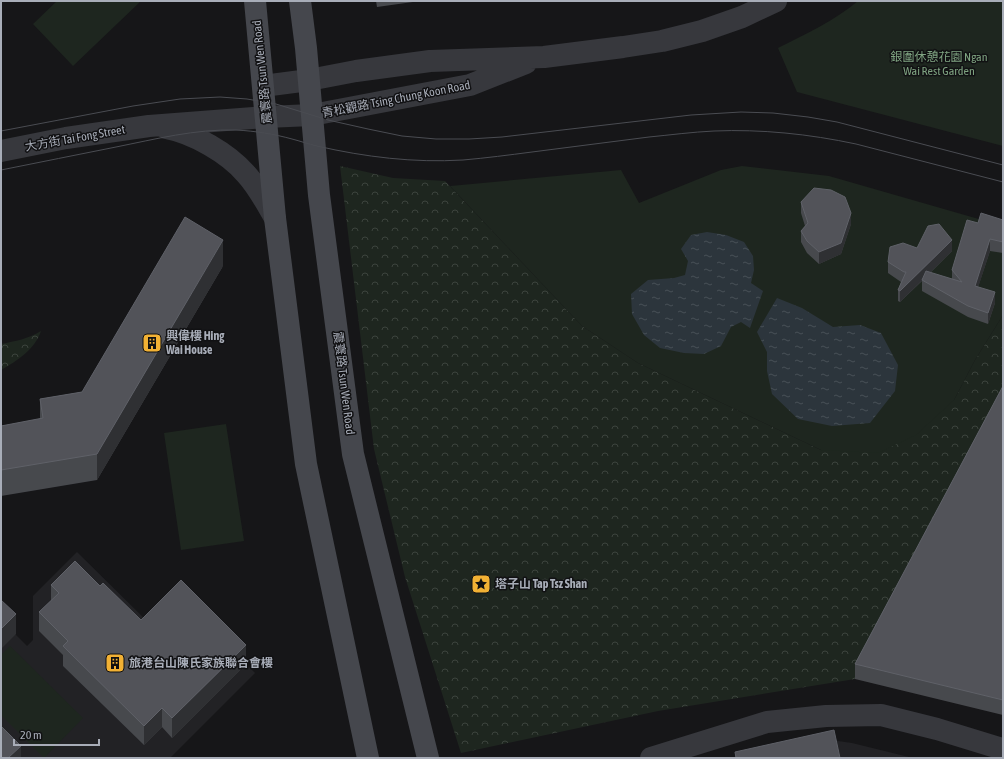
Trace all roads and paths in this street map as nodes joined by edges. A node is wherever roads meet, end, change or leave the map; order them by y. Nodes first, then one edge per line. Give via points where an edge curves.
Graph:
1 (255, 1) edge
2 (300, 1) edge
3 (776, 1) edge
4 (544, 57) junction
5 (309, 80) junction
6 (263, 86) junction
7 (312, 115) junction
8 (266, 117) junction
9 (149, 126) junction
10 (1, 150) edge
11 (275, 218) junction
12 (1003, 750) edge
13 (368, 758) edge
14 (428, 758) edge
15 (651, 758) edge

1 - 6 main road, 震寰路 Tsun Wen Road
2 - 5 main road, 震寰路 Tsun Wen Road
3 - 4 street, 青松觀路 Tsing Chung Koon Road via 742,17 702,31 623,47
4 - 5 street, 青松觀路 Tsing Chung Koon Road via 430,61
4 - 7 street, 青松觀路 Tsing Chung Koon Road via 470,85
5 - 6 street, 青松觀路 Tsing Chung Koon Road
5 - 7 main road, 震寰路 Tsun Wen Road
6 - 8 main road, 震寰路 Tsun Wen Road
7 - 8 street, 青松觀路 Tsing Chung Koon Road
7 - 14 main road, 震寰路 Tsun Wen Road via 319,195 353,454
8 - 9 street, 大方街 Tai Fong Street
8 - 11 main road, 震寰路 Tsun Wen Road
9 - 10 street, 大方街 Tai Fong Street
9 - 11 street, 大方街 Tai Fong Street via 184,133 232,161 257,187
11 - 13 main road, 震寰路 Tsun Wen Road via 306,464
12 - 15 street via 937,729 881,716 826,716 767,722

